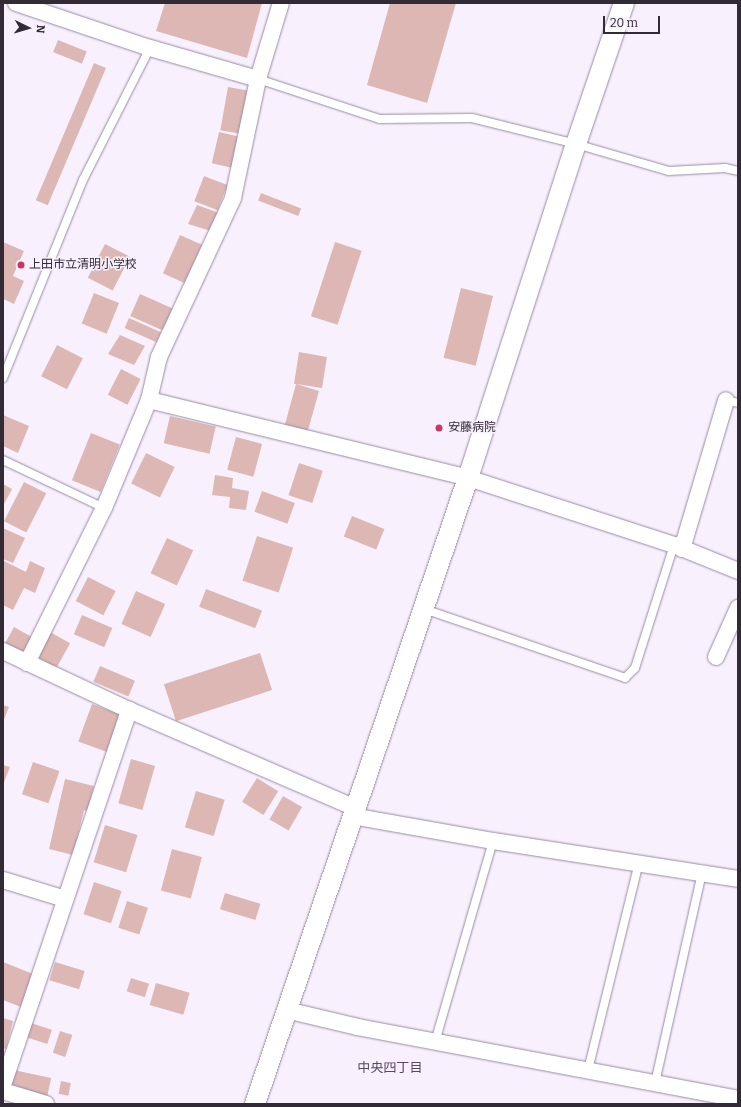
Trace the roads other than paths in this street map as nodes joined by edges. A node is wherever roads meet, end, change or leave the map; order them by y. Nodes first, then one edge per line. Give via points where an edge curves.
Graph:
1 (16, 3) edge
2 (282, 3) edge
3 (624, 3) edge
4 (150, 48) junction
5 (258, 79) junction
6 (576, 144) junction
7 (738, 171) edge
8 (3, 378) edge
9 (149, 400) junction
10 (732, 401) edge
11 (3, 460) edge
12 (468, 478) junction
13 (104, 508) junction
14 (678, 547) junction
15 (738, 571) edge
16 (423, 608) junction
17 (738, 608) edge
18 (3, 651) edge
19 (716, 657) dead end
20 (27, 663) junction
21 (129, 710) junction
22 (354, 812) junction
23 (493, 841) junction
24 (639, 864) junction
25 (702, 873) junction
26 (738, 878) edge
27 (3, 880) edge
28 (65, 899) junction
29 (286, 1010) junction
30 (435, 1042) junction
31 (588, 1070) junction
32 (655, 1083) junction
33 (3, 1085) edge
34 (3, 1091) edge
35 (738, 1099) edge
36 (46, 1104) edge
37 (255, 1104) edge

1 - 4 street
2 - 5 street
3 - 6 street
4 - 5 street
4 - 8 lane via 83,180
5 - 6 lane via 380,118 472,118
5 - 9 street via 233,198 159,357
6 - 7 lane via 669,171 725,168
6 - 12 street
9 - 12 street
9 - 13 street
10 - 14 street
11 - 13 lane
12 - 14 street
12 - 16 street
13 - 20 street
14 - 15 street
14 - 16 lane via 635,668 625,678
16 - 22 street
17 - 19 street
18 - 20 street
20 - 21 street
21 - 22 street
21 - 28 street
22 - 23 street
22 - 29 street
23 - 24 street
23 - 30 lane
24 - 25 street
24 - 31 lane
25 - 26 street
25 - 32 lane
27 - 28 street
28 - 33 street
29 - 30 street
29 - 37 street
30 - 31 street
31 - 32 street
32 - 35 street
34 - 36 street

